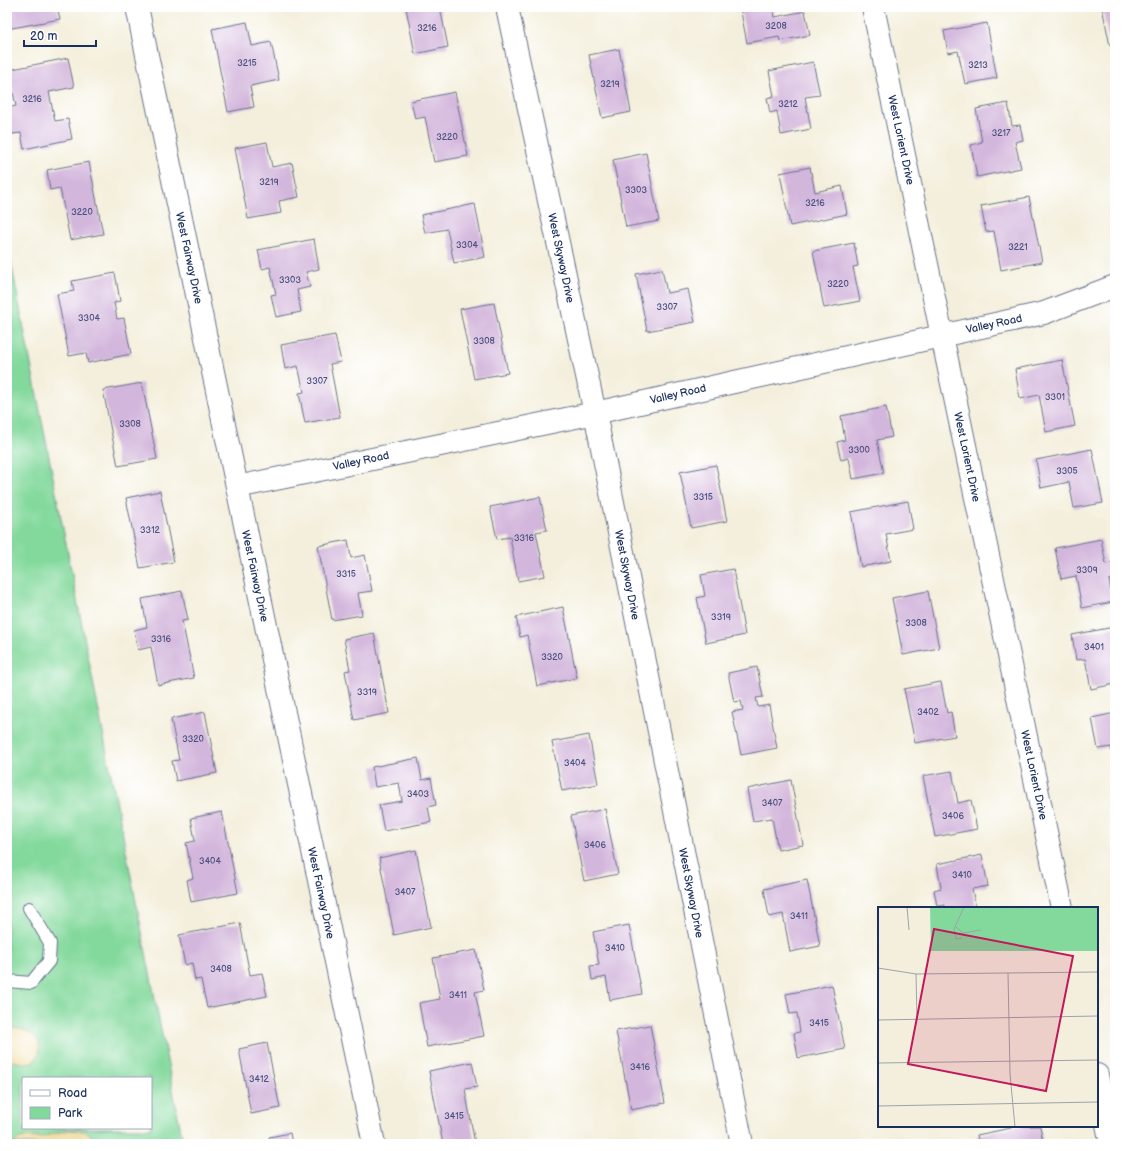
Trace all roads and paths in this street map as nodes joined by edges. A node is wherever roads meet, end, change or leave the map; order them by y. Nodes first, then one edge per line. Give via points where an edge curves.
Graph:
1 (137, 7) edge
2 (508, 7) edge
3 (872, 7) edge
4 (1115, 286) edge
5 (942, 336) junction
6 (595, 413) junction
7 (237, 487) junction
8 (1062, 907) edge
9 (30, 908) dead end
10 (7, 981) edge
11 (1098, 1080) edge
12 (374, 1144) edge
13 (742, 1144) edge
14 (1111, 1144) edge

1 - 7 street, West Fairway Drive
2 - 6 street, West Skyway Drive
3 - 5 street, West Lorient Drive
4 - 5 street, Valley Road via 1044,313
5 - 6 street, Valley Road
5 - 8 street, West Lorient Drive
6 - 7 street, Valley Road
6 - 13 street, West Skyway Drive
7 - 12 street, West Fairway Drive
9 - 10 lane via 50,943 49,961 30,983
11 - 14 street

